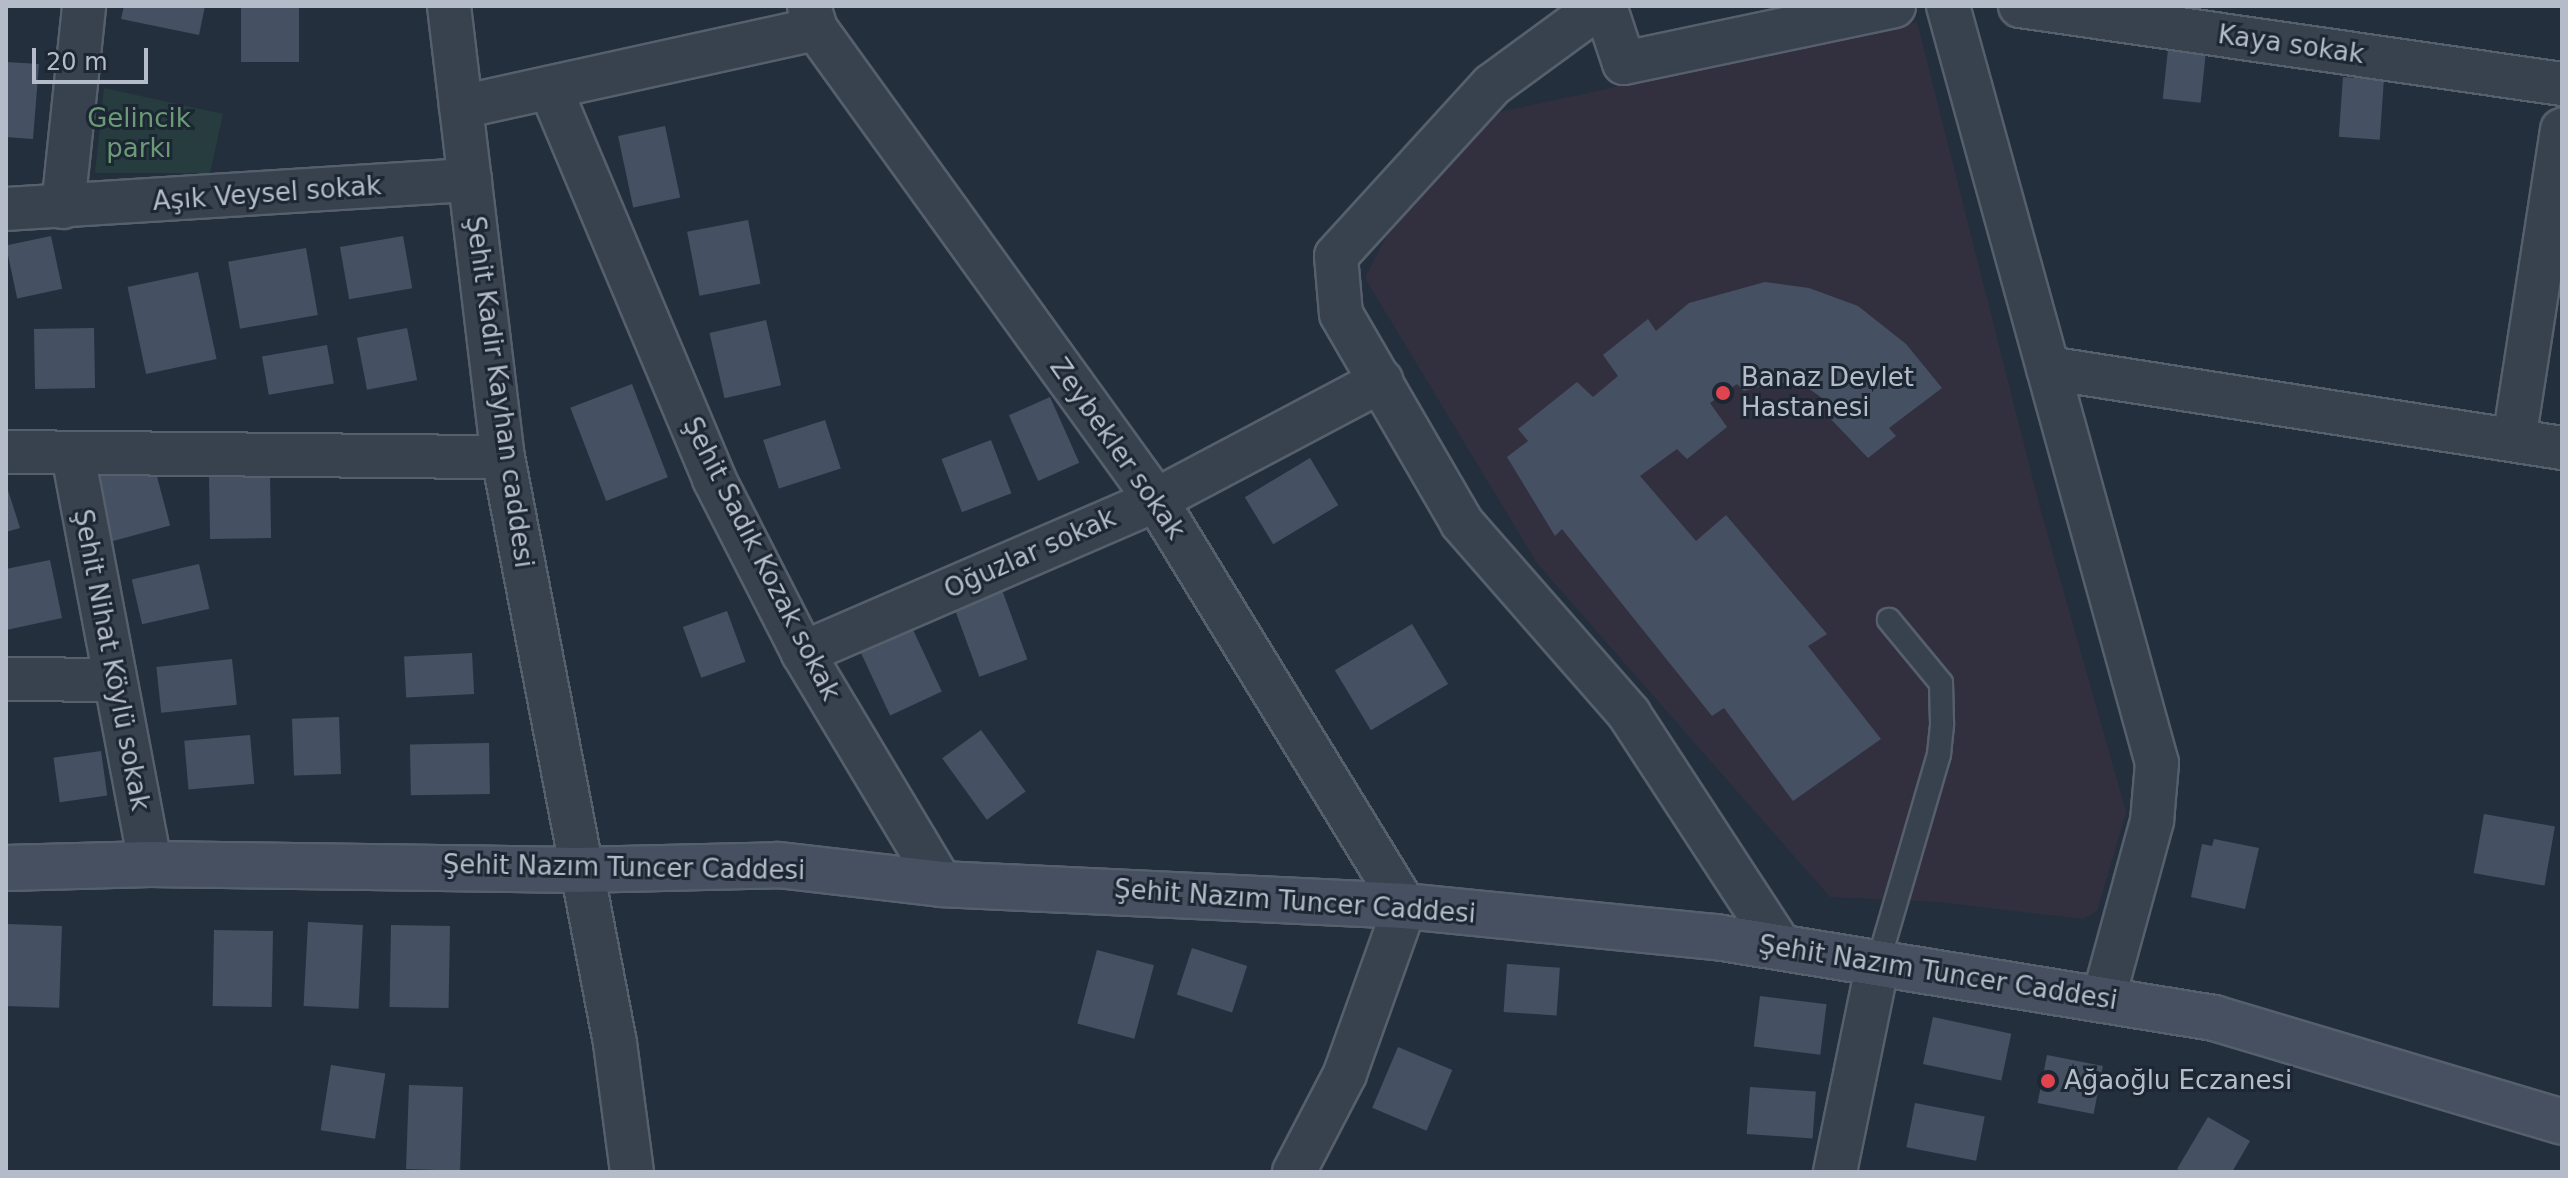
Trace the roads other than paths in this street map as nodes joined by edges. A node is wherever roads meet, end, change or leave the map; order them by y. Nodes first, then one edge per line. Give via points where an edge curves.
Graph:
1 (84, 6) edge
2 (449, 6) edge
3 (1602, 6) edge
4 (1894, 6) edge
5 (1948, 6) edge
6 (2020, 6) edge
7 (812, 18) edge
8 (2562, 84) edge
9 (550, 88) junction
10 (461, 107) junction
11 (2562, 130) edge
12 (470, 180) junction
13 (63, 207) junction
14 (6, 209) edge
15 (2048, 368) junction
16 (1381, 381) junction
17 (2514, 440) junction
18 (2562, 448) edge
19 (6, 452) edge
20 (73, 455) junction
21 (503, 457) junction
22 (1156, 500) junction
23 (1889, 620) dead end
24 (803, 653) junction
25 (6, 679) edge
26 (113, 680) junction
27 (150, 864) junction
28 (6, 868) edge
29 (579, 870) junction
30 (941, 884) junction
31 (1405, 906) junction
32 (1781, 947) junction
33 (1878, 963) junction
34 (2103, 1000) junction
35 (2562, 1122) edge
36 (632, 1172) edge
37 (1294, 1172) edge
38 (1835, 1172) edge

1 - 13 street
2 - 10 street, Şehit Kadir Kayhan caddesi
3 - 4 street via 1624,63
3 - 16 street via 1492,85 1336,256 1341,314
5 - 15 street
6 - 8 street, Kaya sokak
7 - 9 street
7 - 22 street, Zeybekler sokak
9 - 10 street
9 - 24 street, Şehit Sadık Kozak sokak via 714,479
10 - 12 street, Şehit Kadir Kayhan caddesi
11 - 17 street
12 - 13 street, Aşık Veysel sokak
12 - 21 street, Şehit Kadir Kayhan caddesi
13 - 14 street
15 - 17 street
15 - 34 street via 2157,763 2152,821
16 - 22 street, Oğuzlar sokak
16 - 32 street via 1462,523 1629,714
17 - 18 street
19 - 20 street
20 - 21 street
20 - 26 street, Şehit Nihat Köylü sokak
21 - 29 street, Şehit Kadir Kayhan caddesi
22 - 24 street, Oğuzlar sokak
22 - 31 street, Zeybekler sokak
23 - 33 lane via 1941,683 1942,723 1939,754
24 - 30 street, Şehit Sadık Kozak sokak
25 - 26 street
26 - 27 street, Şehit Nihat Köylü sokak
27 - 28 street, Şehit Nazım Tuncer Caddesi
27 - 29 street, Şehit Nazım Tuncer Caddesi
29 - 30 street, Şehit Nazım Tuncer Caddesi via 778,865
29 - 36 street, Şehit Kadir Kayhan caddesi via 615,1043
30 - 31 street, Şehit Nazım Tuncer Caddesi
31 - 32 street, Şehit Nazım Tuncer Caddesi
31 - 37 street via 1345,1074
32 - 33 street, Şehit Nazım Tuncer Caddesi
33 - 34 street, Şehit Nazım Tuncer Caddesi
33 - 38 street
34 - 35 street, Şehit Nazım Tuncer Caddesi via 2214,1018

